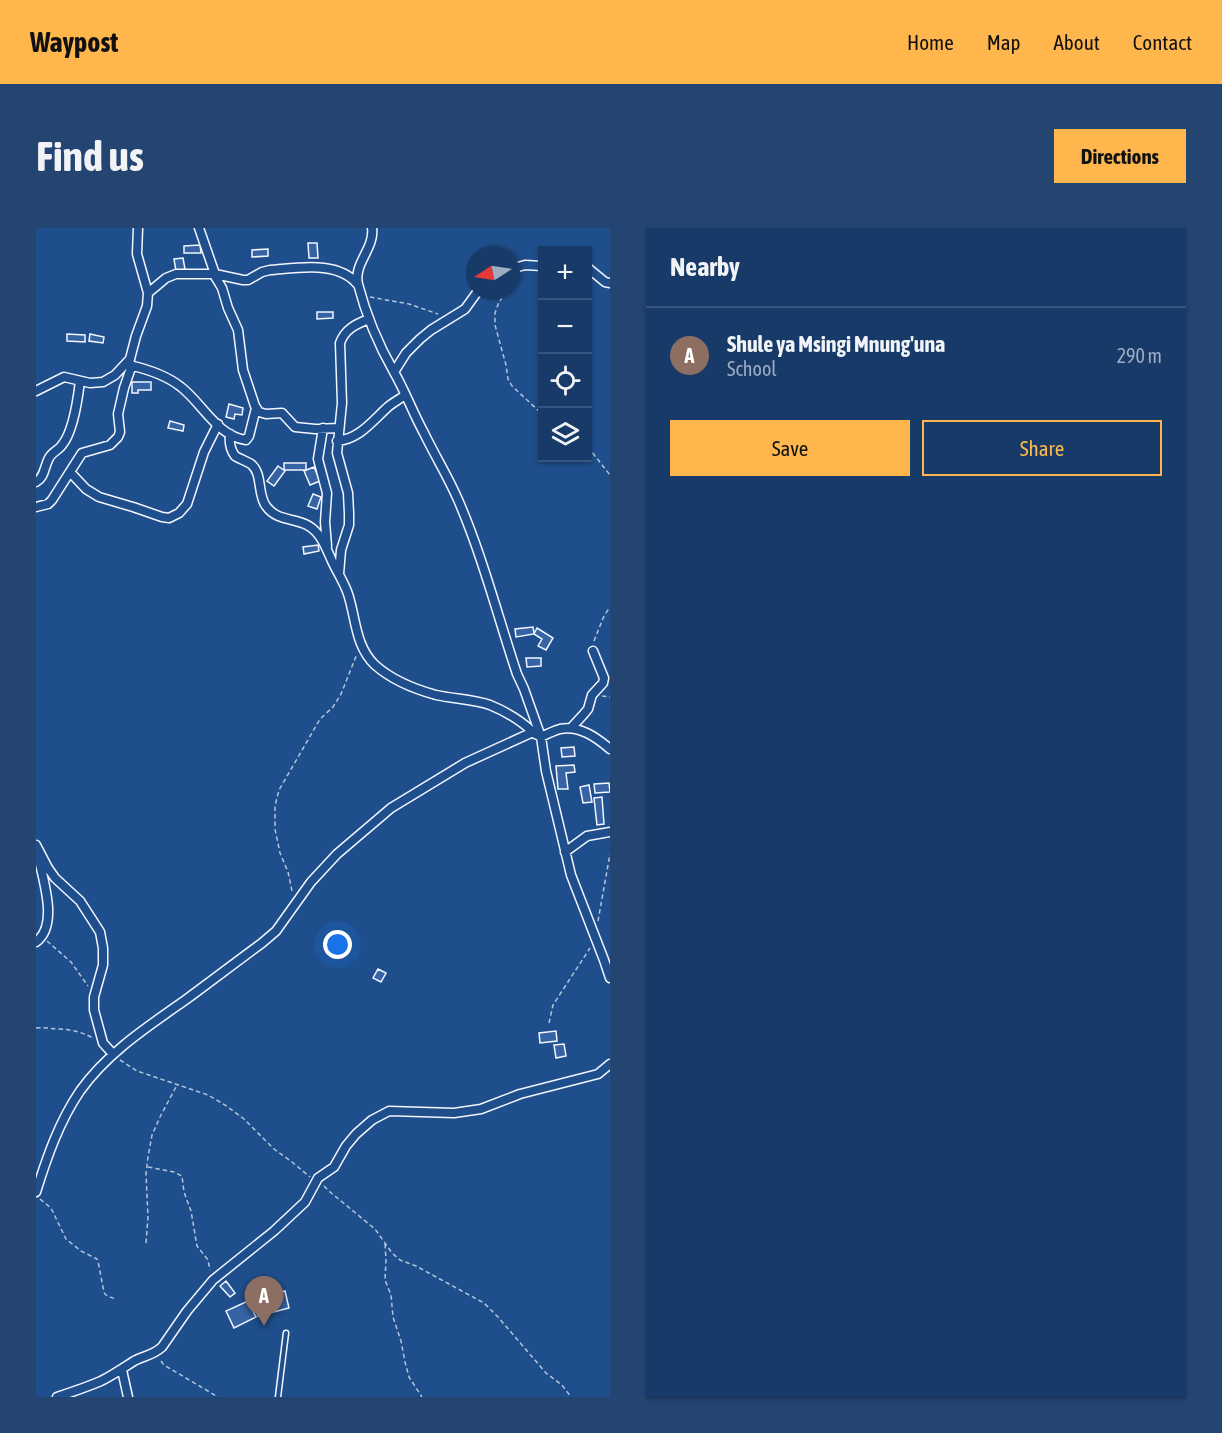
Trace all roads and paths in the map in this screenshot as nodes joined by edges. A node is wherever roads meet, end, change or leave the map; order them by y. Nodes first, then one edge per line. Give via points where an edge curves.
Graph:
1 (138, 228) edge
2 (199, 228) edge
3 (372, 228) edge
4 (520, 266) edge
5 (538, 266) edge
6 (592, 271) edge
7 (214, 274) junction
8 (610, 283) edge
9 (360, 291) junction
10 (148, 293) junction
11 (472, 300) edge
12 (500, 300) edge
13 (453, 318) junction
14 (369, 319) junction
15 (129, 365) junction
16 (394, 372) junction
17 (80, 381) junction
18 (36, 391) edge
19 (405, 395) junction
20 (256, 408) junction
21 (538, 410) edge
22 (218, 424) junction
23 (323, 428) junction
24 (339, 428) junction
25 (230, 434) junction
26 (337, 441) junction
27 (592, 452) edge
28 (70, 472) junction
29 (610, 475) edge
30 (36, 482) edge
31 (36, 507) edge
32 (328, 552) junction
33 (339, 574) junction
34 (610, 607) edge
35 (359, 642) junction
36 (593, 651) joint
37 (571, 728) junction
38 (538, 737) junction
39 (610, 749) edge
40 (610, 832) edge
41 (37, 847) edge
42 (565, 852) junction
43 (610, 854) edge
44 (293, 907) junction
45 (595, 939) junction
46 (39, 940) edge
47 (610, 978) edge
48 (94, 998) junction
49 (549, 1023) dead end
50 (36, 1028) edge
51 (103, 1043) junction
52 (113, 1053) junction
53 (610, 1064) edge
54 (177, 1085) junction
55 (147, 1167) junction
56 (318, 1178) junction
57 (36, 1194) edge
58 (146, 1243) dead end
59 (385, 1243) junction
60 (210, 1283) junction
61 (115, 1299) dead end
62 (286, 1333) dead end
63 (157, 1352) junction
64 (122, 1370) junction
65 (57, 1397) edge
66 (128, 1397) edge
67 (218, 1397) edge
68 (278, 1397) edge
69 (422, 1397) edge
70 (571, 1397) edge

1 - 10 street via 137,254
2 - 7 street
3 - 9 street via 372,240 358,272
4 - 5 street
6 - 8 street
7 - 9 street via 249,280 270,270 330,268 347,274
7 - 10 street via 170,276
7 - 20 street via 238,330 241,362
9 - 13 path
9 - 14 street
10 - 15 street
11 - 13 street
12 - 21 path via 495,325 508,379
13 - 16 street via 420,339
14 - 16 street
14 - 24 street via 349,329 340,343
15 - 17 street via 108,380
15 - 22 street via 162,375 181,387
15 - 28 street via 118,414 118,437 110,445 82,453
16 - 19 street
17 - 18 street via 64,377
17 - 30 street via 66,437
19 - 26 street via 363,431
19 - 38 street via 459,502
20 - 23 street via 262,414 282,413 295,427
20 - 25 street via 248,438
22 - 25 street
22 - 28 street via 204,452 188,504 169,518 99,497
23 - 24 street
23 - 32 street via 318,459 327,493
24 - 26 street
25 - 32 street via 233,453 255,469 268,509 309,525
26 - 33 street via 349,513
27 - 29 path
28 - 31 street via 52,500
32 - 33 street
33 - 35 street via 348,593
34 - 36 path via 597,630
35 - 38 street via 375,664 402,683 488,704 516,717
35 - 44 path via 341,694 320,719 279,790 275,806 275,829
36 - 37 street via 603,683
37 - 38 street
37 - 39 street via 598,739
38 - 42 street
38 - 44 street via 465,763 390,808 337,854
40 - 42 street via 586,836
41 - 46 street via 48,907 48,924
41 - 48 street via 55,878 81,902 100,932 103,965
42 - 45 street
43 - 45 path
44 - 52 street via 276,932 262,944
45 - 47 street
45 - 49 path via 553,1005
46 - 48 path via 71,962
48 - 51 street
50 - 51 path via 83,1032
51 - 52 street
52 - 54 path via 137,1071
52 - 57 street via 66,1114
53 - 56 street via 598,1074 520,1094 481,1109 381,1114 363,1126 334,1167
54 - 55 path via 152,1135
54 - 56 path via 225,1105 313,1180
55 - 58 path
55 - 60 path via 182,1176 197,1246 208,1260
56 - 59 path via 375,1229
56 - 60 street via 305,1202
57 - 61 path via 51,1208 66,1239 97,1259 103,1291
59 - 69 path via 385,1280 393,1317 409,1377
59 - 70 path via 400,1260 484,1303
60 - 63 street
62 - 68 lane
63 - 64 street
63 - 67 path via 164,1365
64 - 65 street
64 - 66 street

